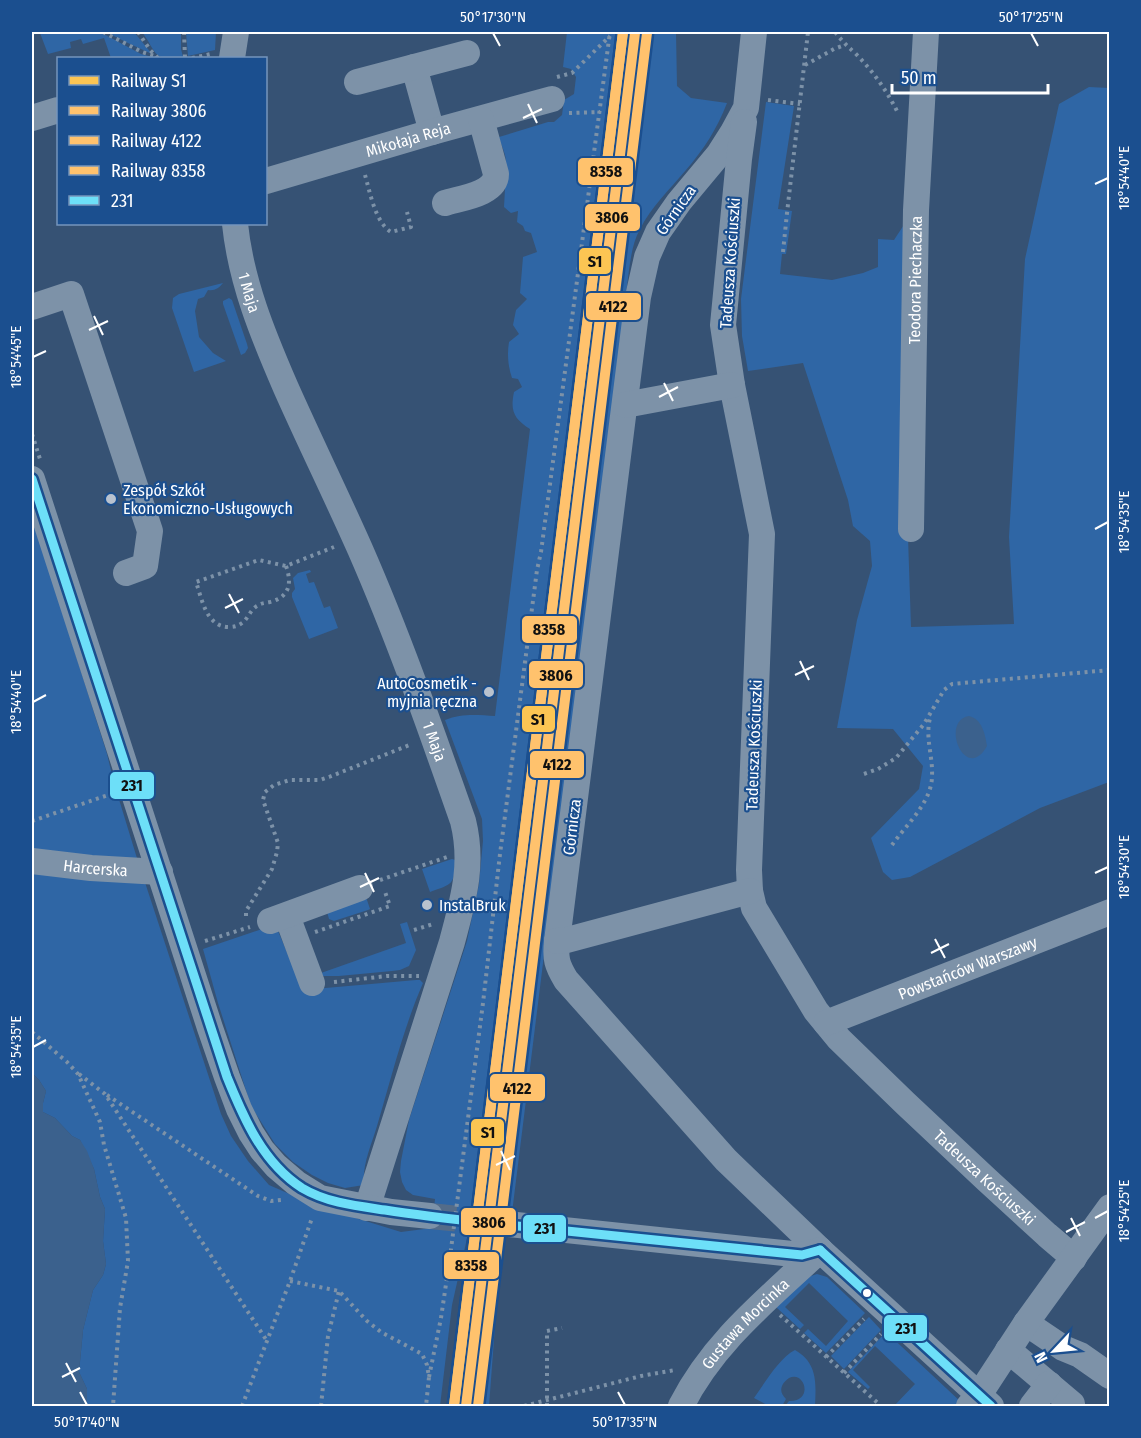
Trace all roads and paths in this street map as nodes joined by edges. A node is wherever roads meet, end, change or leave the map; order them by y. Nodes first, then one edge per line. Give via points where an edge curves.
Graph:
1 (103, 32) edge
2 (138, 32) edge
3 (184, 32) edge
4 (236, 32) edge
5 (754, 32) edge
6 (808, 32) edge
7 (836, 32) edge
8 (926, 32) edge
9 (610, 34) edge
10 (845, 45) junction
11 (467, 53) dead end
12 (157, 57) edge
13 (185, 57) edge
14 (232, 57) edge
15 (804, 65) junction
16 (414, 67) junction
17 (572, 73) dead end
18 (357, 82) dead end
19 (754, 104) junction
20 (800, 105) junction
21 (560, 106) joint
22 (57, 110) edge
23 (600, 112) junction
24 (32, 117) edge
25 (480, 119) junction
26 (901, 121) dead end
27 (432, 132) junction
28 (707, 168) junction
29 (364, 172) dead end
30 (267, 181) edge
31 (736, 188) junction
32 (445, 203) dead end
33 (407, 212) dead end
34 (235, 225) edge
35 (783, 252) dead end
36 (32, 307) edge
37 (732, 385) junction
38 (625, 405) junction
39 (32, 479) edge
40 (911, 529) dead end
41 (343, 543) dead end
42 (286, 566) junction
43 (126, 573) dead end
44 (1110, 670) edge
45 (931, 712) junction
46 (432, 735) junction
47 (864, 774) dead end
48 (107, 796) dead end
49 (32, 821) edge
50 (892, 845) dead end
51 (457, 854) dead end
52 (32, 861) edge
53 (160, 873) junction
54 (360, 888) joint
55 (750, 891) junction
56 (1110, 912) edge
57 (268, 922) junction
58 (557, 941) junction
59 (184, 947) junction
60 (422, 977) dead end
61 (312, 983) joint
62 (826, 1023) junction
63 (32, 1032) edge
64 (78, 1074) junction
65 (105, 1094) junction
66 (320, 1198) junction
67 (284, 1200) dead end
68 (1110, 1207) edge
69 (367, 1208) junction
70 (430, 1216) tunnel mouth
71 (499, 1224) tunnel mouth
72 (820, 1250) junction
73 (1074, 1258) junction
74 (290, 1281) junction
75 (339, 1291) junction
76 (777, 1312) dead end
77 (870, 1312) dead end
78 (1026, 1323) junction
79 (562, 1328) dead end
80 (887, 1328) dead end
81 (267, 1341) junction
82 (1008, 1350) junction
83 (826, 1357) junction
84 (705, 1365) junction
85 (844, 1373) junction
86 (1110, 1376) edge
87 (429, 1377) junction
88 (1049, 1384) junction
89 (548, 1400) junction
90 (980, 1403) edge
91 (113, 1407) edge
92 (242, 1407) edge
93 (321, 1407) edge
94 (426, 1407) edge
95 (524, 1407) edge
96 (547, 1407) edge
97 (681, 1407) edge
98 (881, 1407) edge
99 (1032, 1407) edge
100 (1070, 1407) edge

1 - 12 path
2 - 12 path
3 - 13 path
4 - 14 street
5 - 19 street, Górnicza
6 - 15 path
7 - 10 path
8 - 40 street, Teodora Piechaczka via 916,210
9 - 17 path
9 - 23 path
10 - 15 path
10 - 26 path via 880,82
11 - 16 street
15 - 20 path
16 - 18 street
16 - 27 street
19 - 20 path
19 - 28 street, Górnicza
19 - 31 street, Tadeusza Kościuszki
20 - 35 path
21 - 23 path
21 - 25 street, Mikołaja Reja
22 - 24 street
23 - 87 path via 501,842 450,1257
25 - 27 street, Mikołaja Reja
25 - 32 street via 496,179 482,192
27 - 30 street, Mikołaja Reja
28 - 31 street via 724,169
28 - 38 street, Górnicza via 658,231 647,257 638,297
29 - 33 path via 376,211 387,230 411,227
31 - 37 street, Tadeusza Kościuszki via 723,325
34 - 46 street, 1 Maja via 242,267 259,324 374,581
36 - 43 street via 70,294 150,531 145,566
37 - 38 street
37 - 55 street, Tadeusza Kościuszki via 762,534
38 - 58 street, Górnicza
39 - 53 street
41 - 42 path
42 - 42 path via 258,560 196,582 210,619 222,627 236,627 255,607 279,599 290,578
44 - 45 path via 952,684
45 - 47 path via 896,758
45 - 50 path via 931,786 914,818
46 - 57 path via 329,777 290,780 265,792 263,800 278,847 272,869 246,911
46 - 69 street, 1 Maja via 463,821 468,866 452,942
48 - 49 path
51 - 54 path
52 - 53 street, Harcerska
53 - 59 street
54 - 57 street
55 - 58 street
55 - 62 street, Tadeusza Kościuszki via 754,908
56 - 62 street, Powstańców Warszawy
57 - 59 path
57 - 61 street
58 - 72 street, Górnicza via 556,961 566,980 726,1160
59 - 66 street via 227,1077 251,1133 276,1166
60 - 61 path via 395,975
62 - 73 street, Tadeusza Kościuszki via 905,1103
63 - 64 path
64 - 65 path
64 - 91 path via 100,1122 126,1218 128,1261 120,1308
65 - 67 path via 258,1196
65 - 81 path
66 - 69 street
66 - 74 path
68 - 73 street
69 - 70 street
71 - 72 street via 802,1255
72 - 84 street, Gustawa Morcinka via 743,1321
72 - 90 street, Górnicza
73 - 78 street
74 - 75 path
74 - 81 path
75 - 87 path via 381,1332 422,1354
75 - 93 path via 328,1336
76 - 83 path
77 - 83 path
78 - 82 street
78 - 86 street
79 - 89 path via 546,1331
80 - 85 path
81 - 92 path
82 - 88 street
82 - 90 street
83 - 85 path
84 - 89 path via 641,1376
84 - 97 street, Gustawa Morcinka
85 - 98 path
87 - 94 path
88 - 99 street
88 - 100 street via 1072,1404
89 - 95 path
89 - 96 path

